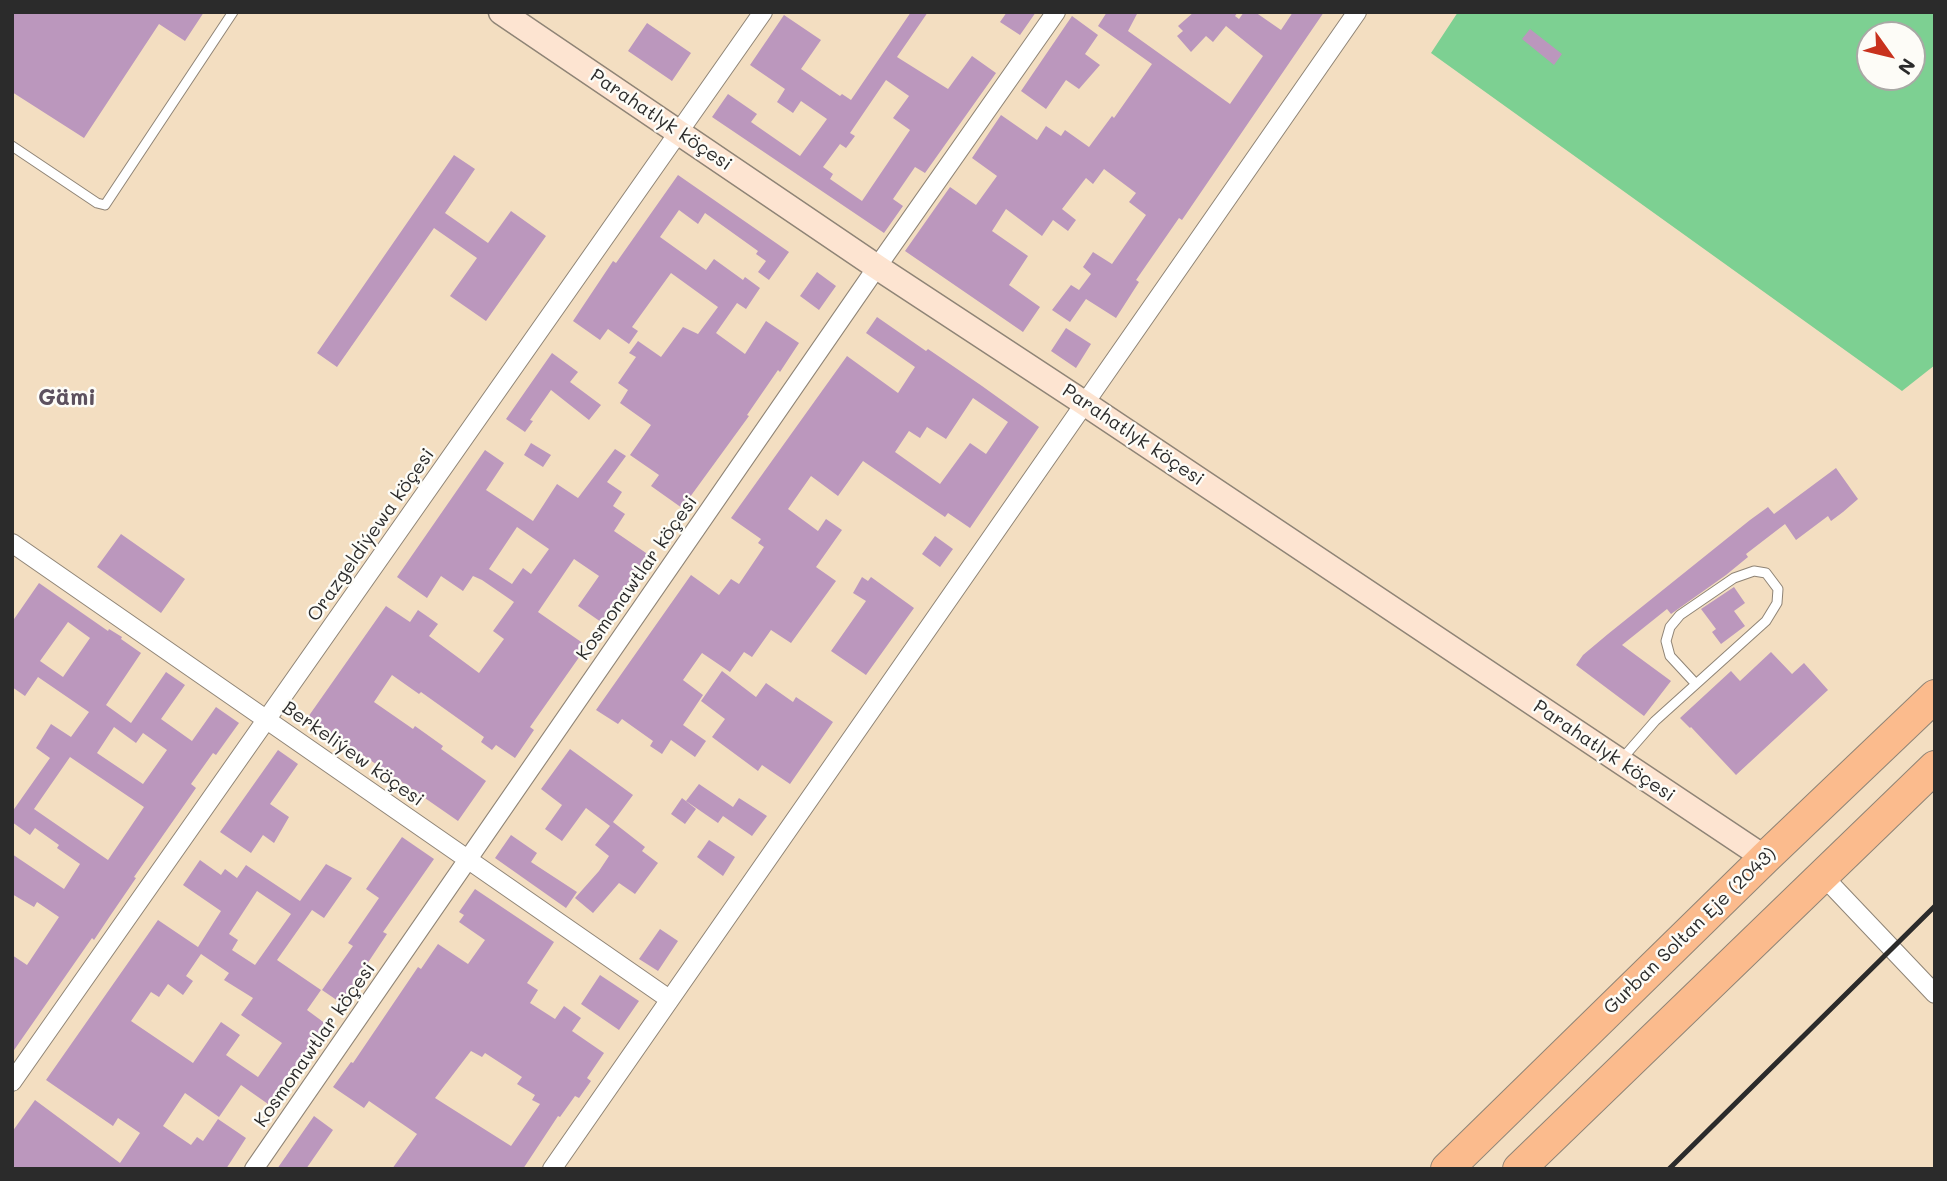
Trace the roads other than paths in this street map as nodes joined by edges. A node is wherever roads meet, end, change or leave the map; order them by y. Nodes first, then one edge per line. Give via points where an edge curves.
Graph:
1 (233, 12) edge
2 (501, 12) edge
3 (764, 12) edge
4 (1056, 12) edge
5 (1357, 12) edge
6 (680, 132) junction
7 (12, 146) edge
8 (877, 267) junction
9 (1084, 403) junction
10 (13, 545) edge
11 (1695, 683) junction
12 (1935, 696) edge
13 (267, 719) junction
14 (1620, 761) junction
15 (1935, 767) edge
16 (1765, 858) junction
17 (468, 861) junction
18 (1823, 876) junction
19 (1935, 994) edge
20 (670, 999) junction
21 (12, 1082) edge
22 (254, 1169) edge
23 (552, 1169) edge
24 (1447, 1169) edge
25 (1519, 1169) edge

1 - 7 lane via 105,205
2 - 6 street, Parahatlyk köçesi
3 - 6 street, Orazgeldiýewa köçesi
4 - 8 street, Kosmonawtlar köçesi
5 - 9 street
6 - 8 street, Parahatlyk köçesi
6 - 13 street, Orazgeldiýewa köçesi
8 - 9 street, Parahatlyk köçesi
8 - 17 street, Kosmonawtlar köçesi
9 - 14 street, Parahatlyk köçesi
9 - 20 street
10 - 13 street, Berkeliýew köçesi
11 - 11 lane via 1766,621 1777,603 1778,589 1766,573 1754,570 1734,578 1670,627 1666,641 1670,656
11 - 14 lane
12 - 16 highway, Gurban Soltan Eje (2043)
13 - 17 street, Berkeliýew köçesi
13 - 21 street, Orazgeldiýewa köçesi
14 - 16 street, Parahatlyk köçesi
15 - 18 highway
16 - 24 highway, Gurban Soltan Eje (2043)
17 - 20 street, Berkeliýew köçesi
17 - 22 street, Kosmonawtlar köçesi
18 - 19 street
18 - 25 highway
20 - 23 street

